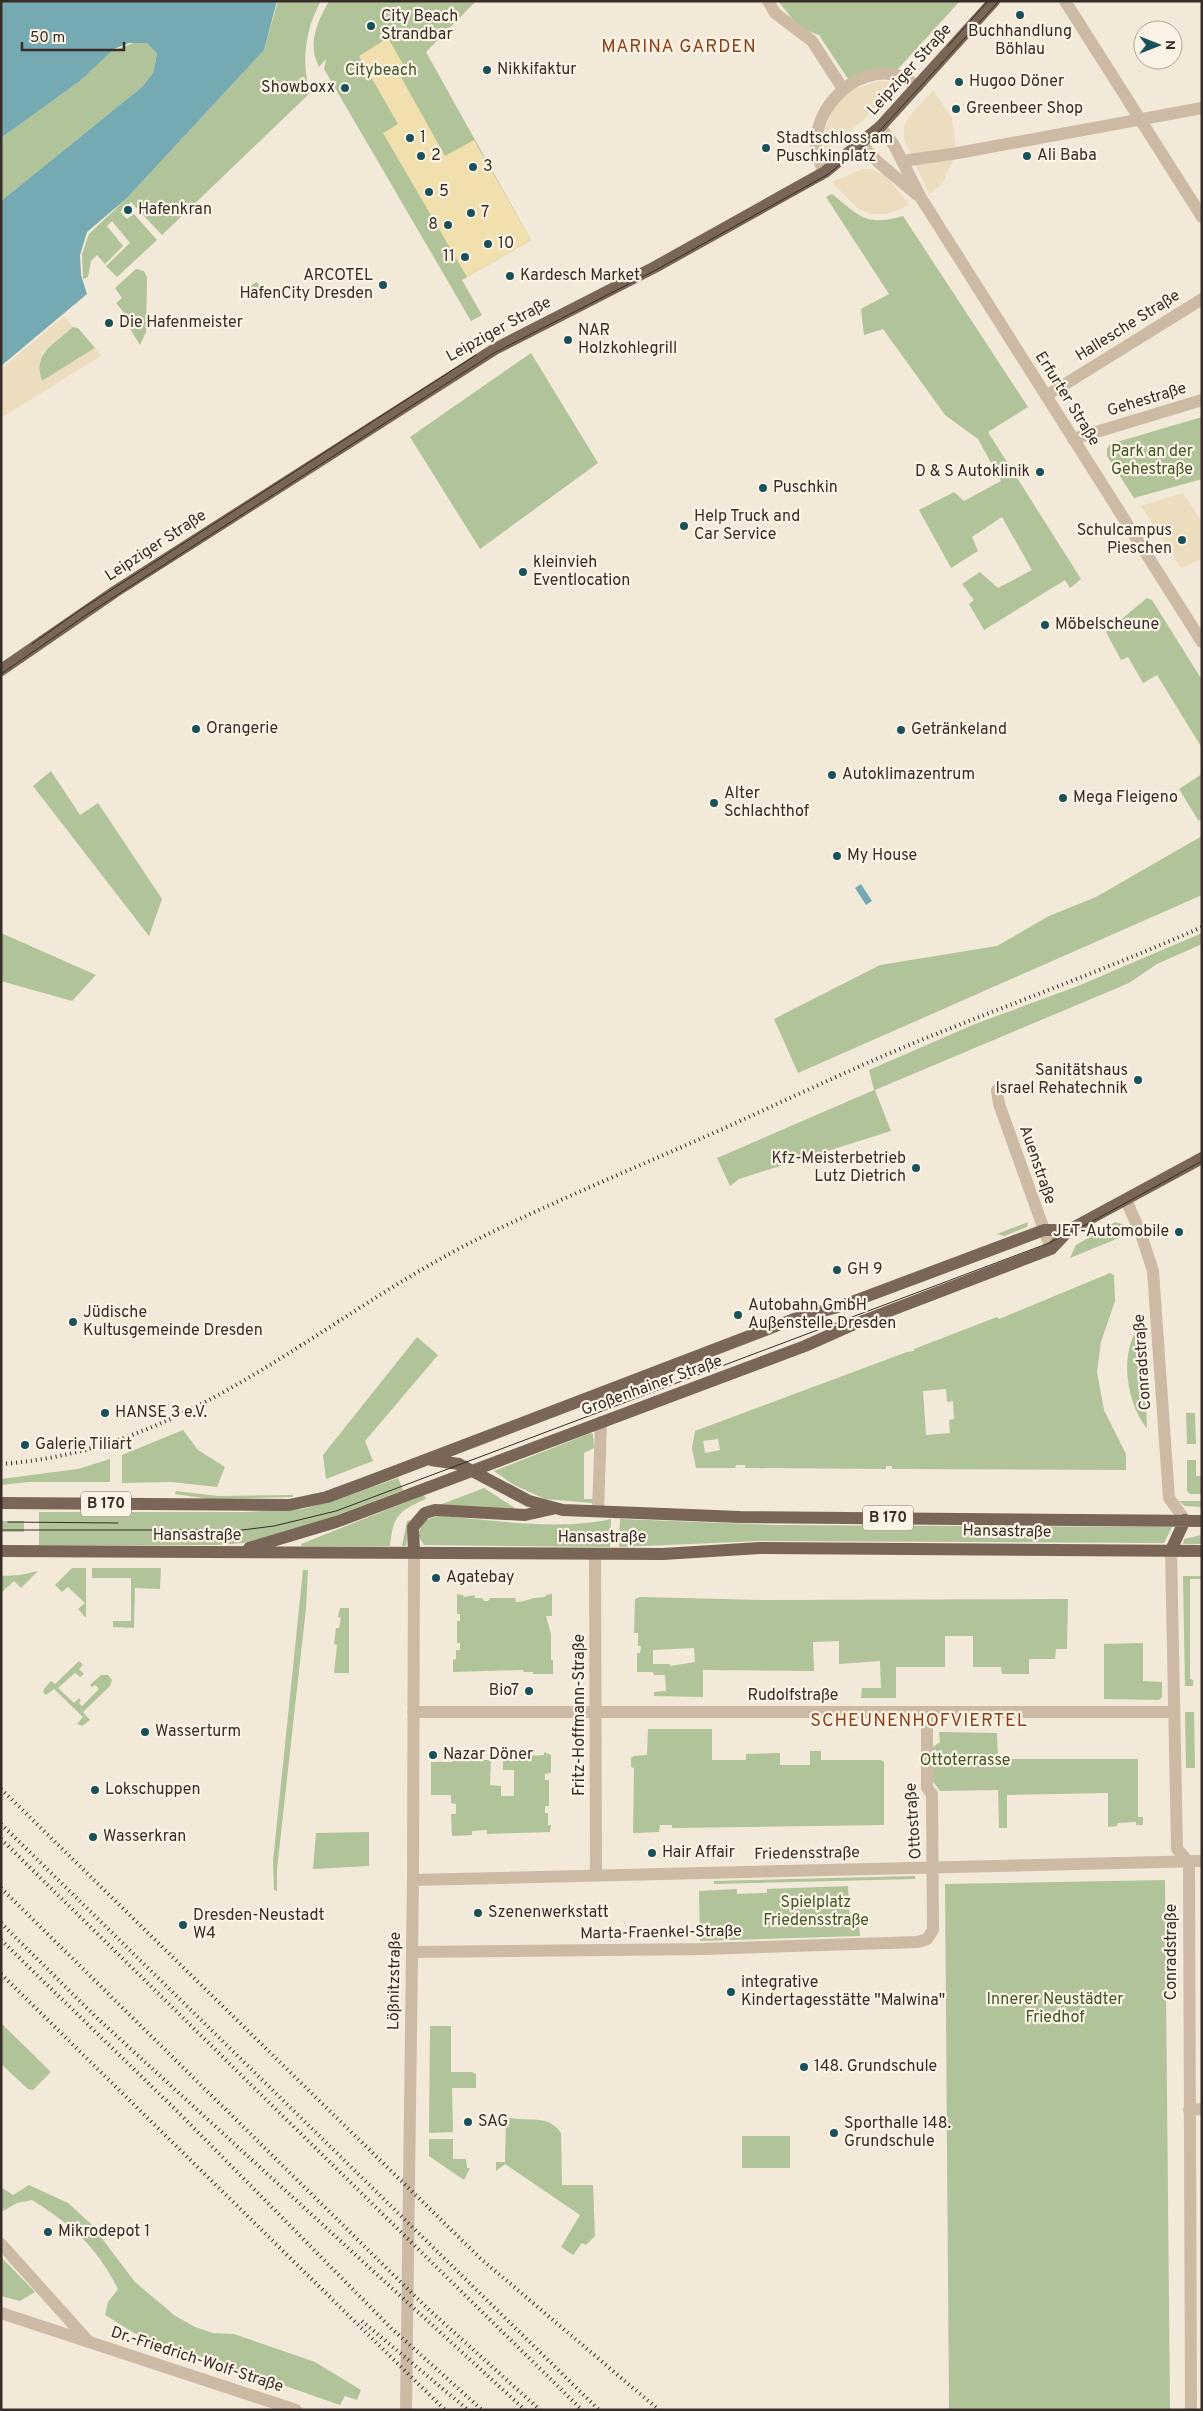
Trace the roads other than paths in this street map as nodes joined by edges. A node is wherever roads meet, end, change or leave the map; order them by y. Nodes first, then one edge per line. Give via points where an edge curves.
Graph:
1 (768, 1) edge
2 (994, 1) edge
3 (1065, 1) edge
4 (917, 86) junction
5 (843, 88) junction
6 (1202, 108) edge
7 (1140, 119) junction
8 (880, 127) junction
9 (862, 144) junction
10 (903, 161) junction
11 (825, 172) junction
12 (921, 198) junction
13 (1202, 217) edge
14 (1202, 299) edge
15 (1046, 396) junction
16 (1202, 400) edge
17 (1073, 439) junction
18 (1202, 642) edge
19 (1, 670) edge
20 (997, 1090) dead end
21 (1202, 1158) edge
22 (1126, 1200) junction
23 (1044, 1230) junction
24 (1069, 1230) junction
25 (1051, 1249) junction
26 (602, 1422) junction
27 (423, 1460) junction
28 (474, 1470) junction
29 (1, 1503) edge
30 (554, 1509) junction
31 (598, 1511) junction
32 (1185, 1520) junction
33 (1202, 1521) edge
34 (1171, 1550) junction
35 (1, 1551) edge
36 (1202, 1551) edge
37 (235, 1552) junction
38 (414, 1553) junction
39 (595, 1554) junction
40 (413, 1712) junction
41 (596, 1712) junction
42 (927, 1712) junction
43 (1173, 1712) junction
44 (1202, 1861) edge
45 (1189, 1862) junction
46 (933, 1868) junction
47 (596, 1876) junction
48 (413, 1880) junction
49 (412, 1952) junction
50 (1195, 2110) edge
51 (1, 2244) edge
52 (1, 2313) edge
53 (88, 2342) junction
54 (1196, 2359) edge
55 (296, 2410) edge
56 (406, 2410) edge
57 (1191, 2410) edge

1 - 5 street via 776,13 812,41
2 - 4 main road, Leipziger Straße
3 - 7 street
4 - 5 street via 885,74 855,81
4 - 8 main road, Leipziger Straße
5 - 11 street via 828,105 818,127 817,148
6 - 7 street
7 - 10 street
7 - 13 street
8 - 9 main road, Leipziger Straße
8 - 10 street, Erfurter Straße
9 - 11 main road, Leipziger Straße
9 - 12 street, Erfurter Straße
10 - 12 street, Erfurter Straße
11 - 19 main road, Leipziger Straße via 655,266 494,349 116,591
12 - 15 street, Erfurter Straße
14 - 15 street, Hallesche Straße
15 - 17 street, Erfurter Straße
16 - 17 street, Gehestraße
17 - 18 street, Erfurter Straße
20 - 23 street, Auenstraße via 999,1104
21 - 22 main road, Großenhainer Straße
22 - 24 main road, Großenhainer Straße
22 - 32 street, Conradstraße via 1153,1271 1168,1498
23 - 24 main road, Großenhainer Straße
23 - 25 street, Auenstraße
23 - 27 main road, Großenhainer Straße via 842,1306 794,1319
24 - 25 main road, Großenhainer Straße
25 - 26 main road, Großenhainer Straße
26 - 28 main road, Großenhainer Straße
26 - 31 street, Hansastraße
27 - 28 main road, Hansastraße / B 170 via 450,1462
27 - 29 main road, Hansastraße / B 170 via 327,1497 289,1504
28 - 30 main road, Hansastraße / B 170 via 529,1501
28 - 37 main road, Großenhainer Straße via 336,1522
30 - 31 main road, Hansastraße / B 170
30 - 38 main road via 525,1515 435,1510 425,1513 413,1527
31 - 32 main road, Hansastraße / B 170 via 740,1517
32 - 33 main road, Hansastraße / B 170
32 - 34 main road
34 - 36 main road, Hansastraße / B 170
34 - 39 main road, Hansastraße / B 170 via 760,1548
34 - 43 street
35 - 37 main road, Hansastraße / B 170
37 - 38 main road, Hansastraße / B 170
38 - 39 main road, Hansastraße / B 170
38 - 40 street, Lößnitzstraße
39 - 41 street, Fritz-Hoffmann-Straße
40 - 41 street, Rudolfstraße
40 - 48 street, Lößnitzstraße
41 - 42 street, Rudolfstraße
41 - 47 street, Fritz-Hoffmann-Straße
42 - 43 street, Rudolfstraße
42 - 46 street, Ottostraße via 927,1788 932,1794
43 - 45 street via 1177,1849
44 - 45 street, Friedensstraße
45 - 46 street, Friedensstraße
45 - 50 street, Conradstraße
46 - 47 street, Friedensstraße
46 - 49 street, Marta-Fraenkel-Straße via 933,1930 926,1939 918,1942 703,1949
47 - 48 street, Friedensstraße
48 - 49 street, Lößnitzstraße
49 - 56 street, Lößnitzstraße
50 - 54 street, Conradstraße
51 - 53 street, Dr.-Friedrich-Wolf-Straße
52 - 53 street, Dr.-Friedrich-Wolf-Straße
53 - 55 street, Dr.-Friedrich-Wolf-Straße
54 - 57 street, Conradstraße

